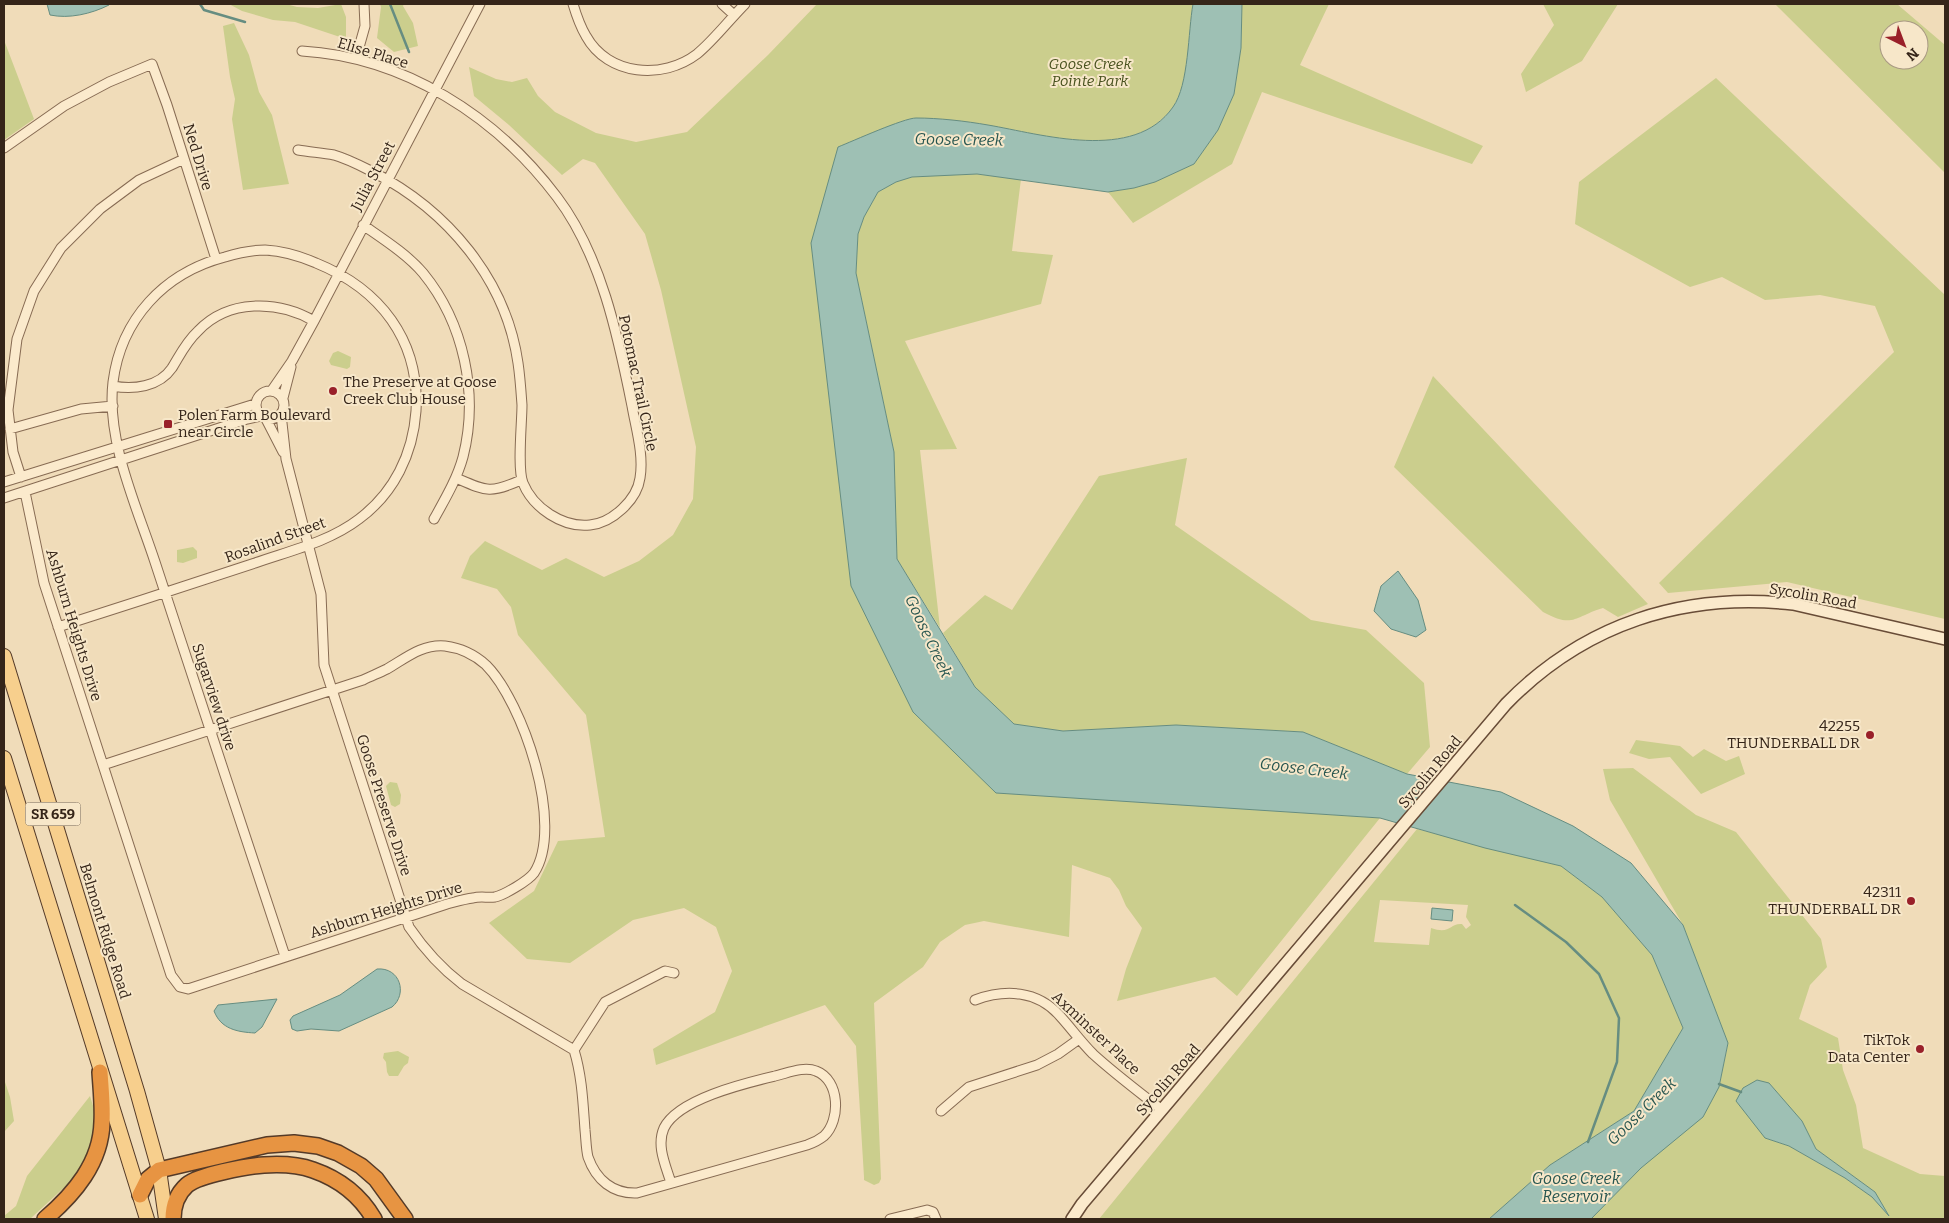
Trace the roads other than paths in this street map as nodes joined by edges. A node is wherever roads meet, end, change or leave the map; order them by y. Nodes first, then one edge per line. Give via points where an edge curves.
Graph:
1 (364, 4) edge
2 (480, 4) edge
3 (573, 4) edge
4 (722, 4) edge
5 (745, 4) edge
6 (734, 15) junction
7 (302, 51) dead end
8 (356, 58) junction
9 (434, 90) junction
10 (4, 148) edge
11 (298, 150) dead end
12 (184, 159) junction
13 (387, 180) junction
14 (363, 225) junction
15 (216, 259) junction
16 (339, 272) junction
17 (314, 321) junction
18 (292, 361) junction
19 (113, 386) junction
20 (272, 390) junction
21 (283, 398) junction
22 (256, 404) junction
23 (113, 406) junction
24 (281, 414) junction
25 (263, 417) junction
26 (10, 429) junction
27 (118, 446) junction
28 (121, 459) junction
29 (286, 460) junction
30 (21, 477) junction
31 (456, 478) junction
32 (521, 480) junction
33 (4, 482) edge
34 (25, 492) junction
35 (4, 498) edge
36 (434, 520) dead end
37 (308, 545) junction
38 (165, 593) junction
39 (58, 627) junction
40 (1945, 639) edge
41 (4, 656) edge
42 (332, 690) junction
43 (210, 731) junction
44 (4, 758) edge
45 (103, 765) junction
46 (405, 917) junction
47 (285, 956) junction
48 (674, 973) dead end
49 (975, 1000) dead end
50 (1078, 1039) junction
51 (574, 1050) junction
52 (100, 1072) junction
53 (1162, 1110) junction
54 (941, 1111) dead end
55 (158, 1170) junction
56 (672, 1183) junction
57 (140, 1195) junction
58 (935, 1217) edge
59 (45, 1219) edge
60 (148, 1219) edge
61 (166, 1219) edge
62 (173, 1219) edge
63 (374, 1219) edge
64 (405, 1219) edge
65 (890, 1219) edge
66 (1072, 1219) edge

1 - 8 street via 365,26
2 - 9 street, Julia Street
3 - 6 street via 586,37 601,54 618,64 645,71 660,71 685,61
4 - 6 street
5 - 6 street
7 - 8 street, Elise Place
8 - 9 street, Elise Place
9 - 13 street, Julia Street
9 - 32 street, Potomac Trail Circle via 498,133 559,199 584,240 603,289 627,385 640,451 640,481 629,502 611,519 591,525 567,523 549,514 530,498
10 - 12 street, Ned Drive via 64,106 152,64
11 - 13 street via 335,156
12 - 15 street, Ned Drive
12 - 26 street via 139,180 100,209 61,248 47,269 34,292 17,339 9,403
13 - 14 street, Julia Street
13 - 32 street via 432,210 463,243 489,279 508,319 522,404
14 - 16 street, Julia Street
14 - 31 street via 422,272 449,312 460,342 468,382 469,416
15 - 16 street, Rosalind Street via 263,250 287,253
15 - 19 street, Rosalind Street via 182,274 139,314 119,351
16 - 17 street, Julia Street
16 - 37 street, Rosalind Street via 376,299 399,331 407,348 415,384 415,427 401,470 386,494 358,520
17 - 18 street, Julia Street
17 - 19 street via 281,307 255,305 237,309 219,315 200,328 171,368 158,380 132,389
18 - 20 street, Julia Street
18 - 21 street, Julia Street
19 - 23 street, Rosalind Street
20 - 21 street
20 - 22 street via 261,394
21 - 24 street
22 - 25 street
22 - 27 street
23 - 26 street via 81,409
23 - 27 street, Rosalind Street via 114,435
24 - 25 street via 271,419
24 - 29 street
25 - 28 street via 247,418
25 - 29 street
26 - 30 street
27 - 28 street, Sugarview drive
27 - 30 street
28 - 34 street
28 - 38 street, Sugarview drive
29 - 37 street, Goose Preserve Drive
30 - 33 street
31 - 32 street via 487,490 500,489
31 - 36 street
34 - 35 street
34 - 39 street, Ashburn Heights Drive via 38,561
37 - 38 street, Rosalind Street
37 - 42 street, Goose Preserve Drive via 321,594 324,665
38 - 39 street, Rosalind Street
38 - 43 street, Sugarview drive
39 - 45 street, Ashburn Heights Drive
40 - 53 main road, Sycolin Road via 1777,602 1725,602 1682,607 1621,625 1557,660 1520,690
41 - 55 main road, Belmont Ridge Road / SR 659 via 137,1091
42 - 43 street, Ashburn Heights Drive
42 - 46 street, Goose Preserve Drive
42 - 46 street, Ashburn Heights Drive via 363,680 413,652 438,646 455,648 473,655 494,675 530,744 542,791 545,828 542,854 533,874 496,897 473,897
43 - 45 street, Ashburn Heights Drive
43 - 47 street, Sugarview drive
44 - 52 main road, SR 659
45 - 47 street, Ashburn Heights Drive via 174,982 188,989
46 - 47 street, Ashburn Heights Drive
46 - 51 street, Goose Preserve Drive via 423,948 446,972
48 - 51 street via 665,971 605,1002
49 - 50 street, Axminster Place via 1000,993 1032,996 1052,1008
50 - 53 street, Axminster Place
50 - 54 street via 1037,1064 969,1087
51 - 56 street via 579,1067 588,1156 600,1179 627,1194
52 - 57 main road, SR 659
52 - 59 highway via 102,1121 95,1156 79,1185
53 - 66 main road, Sycolin Road
55 - 57 highway via 148,1179
55 - 61 main road, Belmont Ridge Road / SR 659
55 - 64 highway via 266,1145 294,1143 318,1146 361,1166 376,1179
56 - 56 street via 816,1142 829,1130 834,1117 835,1095 829,1080 808,1069 796,1071 727,1088 683,1109 668,1120 661,1138
57 - 60 main road, SR 659
58 - 65 street via 927,1210
62 - 63 highway via 178,1196 195,1180 264,1165 298,1167 326,1176 351,1190

